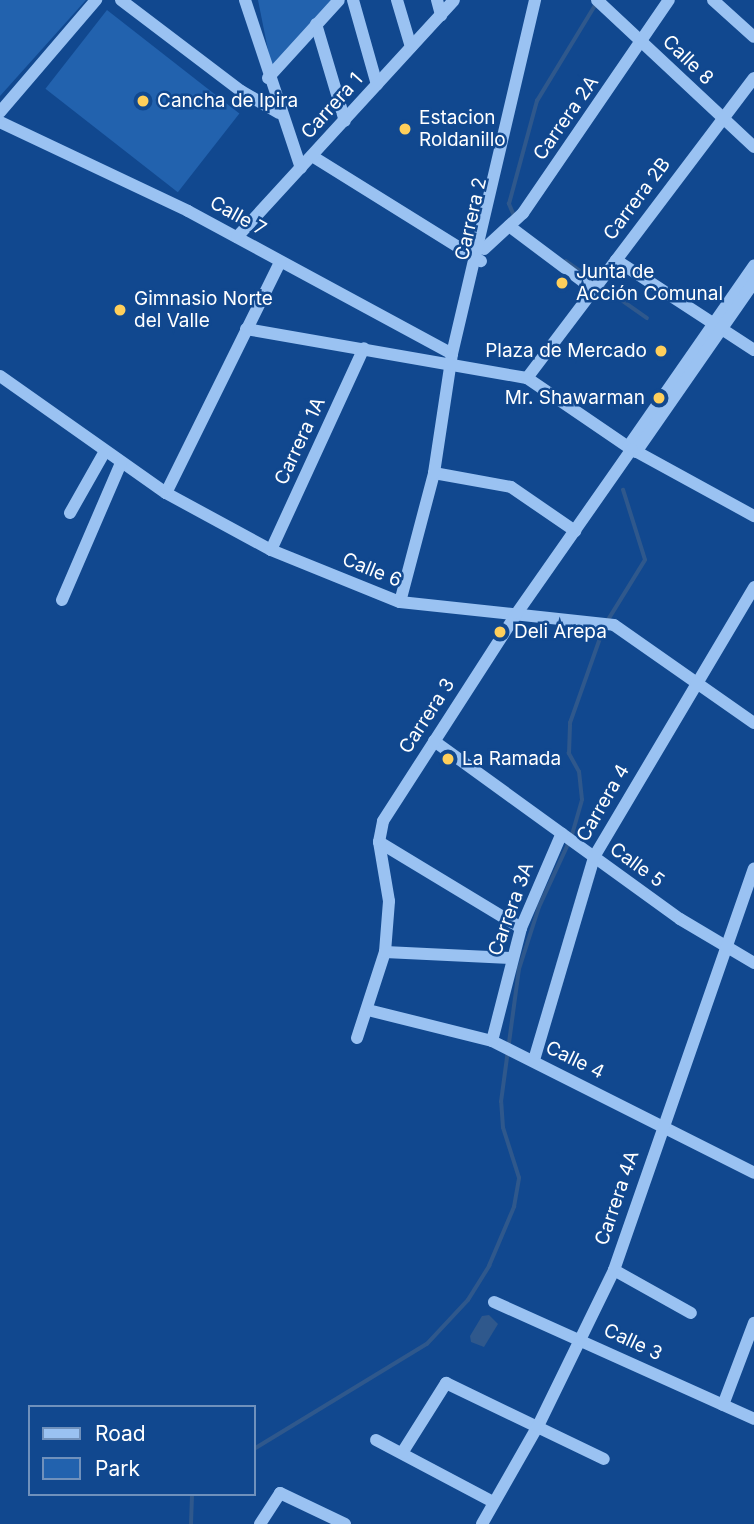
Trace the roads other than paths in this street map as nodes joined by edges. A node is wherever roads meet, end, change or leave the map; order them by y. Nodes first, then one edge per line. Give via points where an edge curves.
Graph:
1 (96, 0) edge
2 (121, 0) edge
3 (245, 0) edge
4 (340, 0) edge
5 (353, 0) edge
6 (397, 0) edge
7 (437, 0) edge
8 (454, 0) edge
9 (535, 0) edge
10 (542, 0) edge
11 (669, 0) edge
12 (713, 0) edge
13 (599, 2) edge
14 (441, 15) junction
15 (316, 24) junction
16 (754, 37) edge
17 (642, 43) junction
18 (411, 47) junction
19 (268, 78) junction
20 (754, 78) edge
21 (377, 85) junction
22 (0, 112) edge
23 (279, 113) junction
24 (722, 119) junction
25 (0, 121) edge
26 (345, 121) junction
27 (754, 147) edge
28 (312, 156) junction
29 (300, 168) junction
30 (511, 225) junction
31 (237, 237) junction
32 (480, 256) junction
33 (616, 260) junction
34 (281, 262) junction
35 (754, 266) edge
36 (754, 282) edge
37 (595, 287) junction
38 (719, 325) junction
39 (246, 329) junction
40 (364, 348) junction
41 (754, 350) edge
42 (453, 359) junction
43 (0, 376) edge
44 (527, 378) junction
45 (632, 449) junction
46 (104, 453) junction
47 (121, 463) junction
48 (434, 473) junction
49 (166, 493) junction
50 (70, 513) dead end
51 (754, 516) edge
52 (575, 531) junction
53 (271, 550) junction
54 (754, 587) edge
55 (62, 600) dead end
56 (400, 602) junction
57 (517, 613) junction
58 (696, 681) junction
59 (754, 723) edge
60 (434, 741) junction
61 (568, 837) junction
62 (379, 842) junction
63 (594, 857) junction
64 (754, 869) edge
65 (521, 928) junction
66 (728, 943) junction
67 (384, 952) junction
68 (512, 958) junction
69 (754, 962) edge
70 (368, 1010) junction
71 (357, 1038) dead end
72 (496, 1043) junction
73 (534, 1060) junction
74 (663, 1124) junction
75 (754, 1173) edge
76 (614, 1270) junction
77 (494, 1302) dead end
78 (691, 1313) dead end
79 (754, 1323) edge
80 (581, 1340) junction
81 (723, 1405) junction
82 (754, 1419) edge
83 (538, 1426) junction
84 (376, 1440) dead end
85 (402, 1453) junction
86 (604, 1459) dead end
87 (493, 1502) junction
88 (260, 1524) edge
89 (345, 1524) edge
90 (482, 1524) edge

1 - 22 street
2 - 23 street via 241,91
3 - 19 street
4 - 15 street
5 - 21 street
6 - 18 street
7 - 14 street
8 - 14 street, Carrera 1
9 - 32 street, Carrera 2
10 - 32 street, Carrera 2
11 - 17 street, Carrera 2A
12 - 16 street
13 - 17 street, Calle 8
14 - 18 street, Carrera 1
15 - 19 street
15 - 26 street
17 - 24 street, Calle 8
17 - 30 street, Carrera 2A
18 - 21 street, Carrera 1
19 - 23 street
20 - 24 street, Carrera 2B
21 - 26 street, Carrera 1
23 - 29 street
24 - 27 street, Calle 8
24 - 33 street, Carrera 2B
25 - 31 street, Calle 7
26 - 28 street, Carrera 1
28 - 29 street, Carrera 1
28 - 32 street
29 - 31 street, Carrera 1
30 - 32 street, Carrera 2A
30 - 37 street
31 - 34 street, Calle 7
32 - 42 street, Carrera 2
33 - 37 street, Carrera 2B
33 - 38 street
34 - 39 street
34 - 42 street, Calle 7
35 - 38 street, Carrera 3
36 - 38 street, Carrera 3
37 - 44 street, Carrera 2B
38 - 41 street
38 - 45 street, Carrera 3
39 - 40 street
39 - 49 street
40 - 42 street
40 - 53 street, Carrera 1A
42 - 44 street, Calle 7
42 - 48 street, Carrera 2
43 - 46 street, Calle 6
44 - 45 street, Calle 7
45 - 51 street, Calle 7
45 - 52 street, Carrera 3
46 - 47 street, Calle 6
46 - 50 street
47 - 49 street, Calle 6
47 - 55 street
48 - 52 street via 511,487
48 - 56 street, Carrera 2
49 - 53 street, Calle 6
52 - 57 street, Carrera 3
53 - 56 street, Calle 6
54 - 58 street, Carrera 4
56 - 57 street, Calle 6
57 - 58 street, Calle 6 via 608,624
57 - 60 street, Carrera 3
58 - 59 street, Calle 6
58 - 63 street, Carrera 4
60 - 61 street, Calle 5
60 - 62 street, Carrera 3 via 383,821
61 - 63 street, Calle 5
61 - 65 street, Carrera 3A
62 - 65 street
62 - 67 street, Carrera 3 via 389,901
63 - 66 street, Calle 5 via 680,919
63 - 73 street, Carrera 4
64 - 66 street, Carrera 4A
65 - 68 street, Carrera 3A
66 - 69 street, Calle 5
66 - 74 street, Carrera 4A
67 - 68 street
67 - 70 street, Carrera 3
68 - 72 street, Carrera 3A
70 - 71 street, Carrera 3
70 - 72 street, Calle 4
72 - 73 street, Calle 4
73 - 74 street, Calle 4
74 - 75 street, Calle 4
74 - 76 street, Carrera 4A
76 - 78 street
76 - 80 street, Carrera 4A
77 - 80 street, Calle 3
79 - 81 street
80 - 81 street, Calle 3
80 - 83 street, Carrera 4A
81 - 82 street, Calle 3
83 - 85 street via 446,1383
83 - 86 street
83 - 87 street, Carrera 4A
84 - 85 street
85 - 87 street
87 - 90 street, Carrera 4A
88 - 89 street via 274,1498 288,1494

